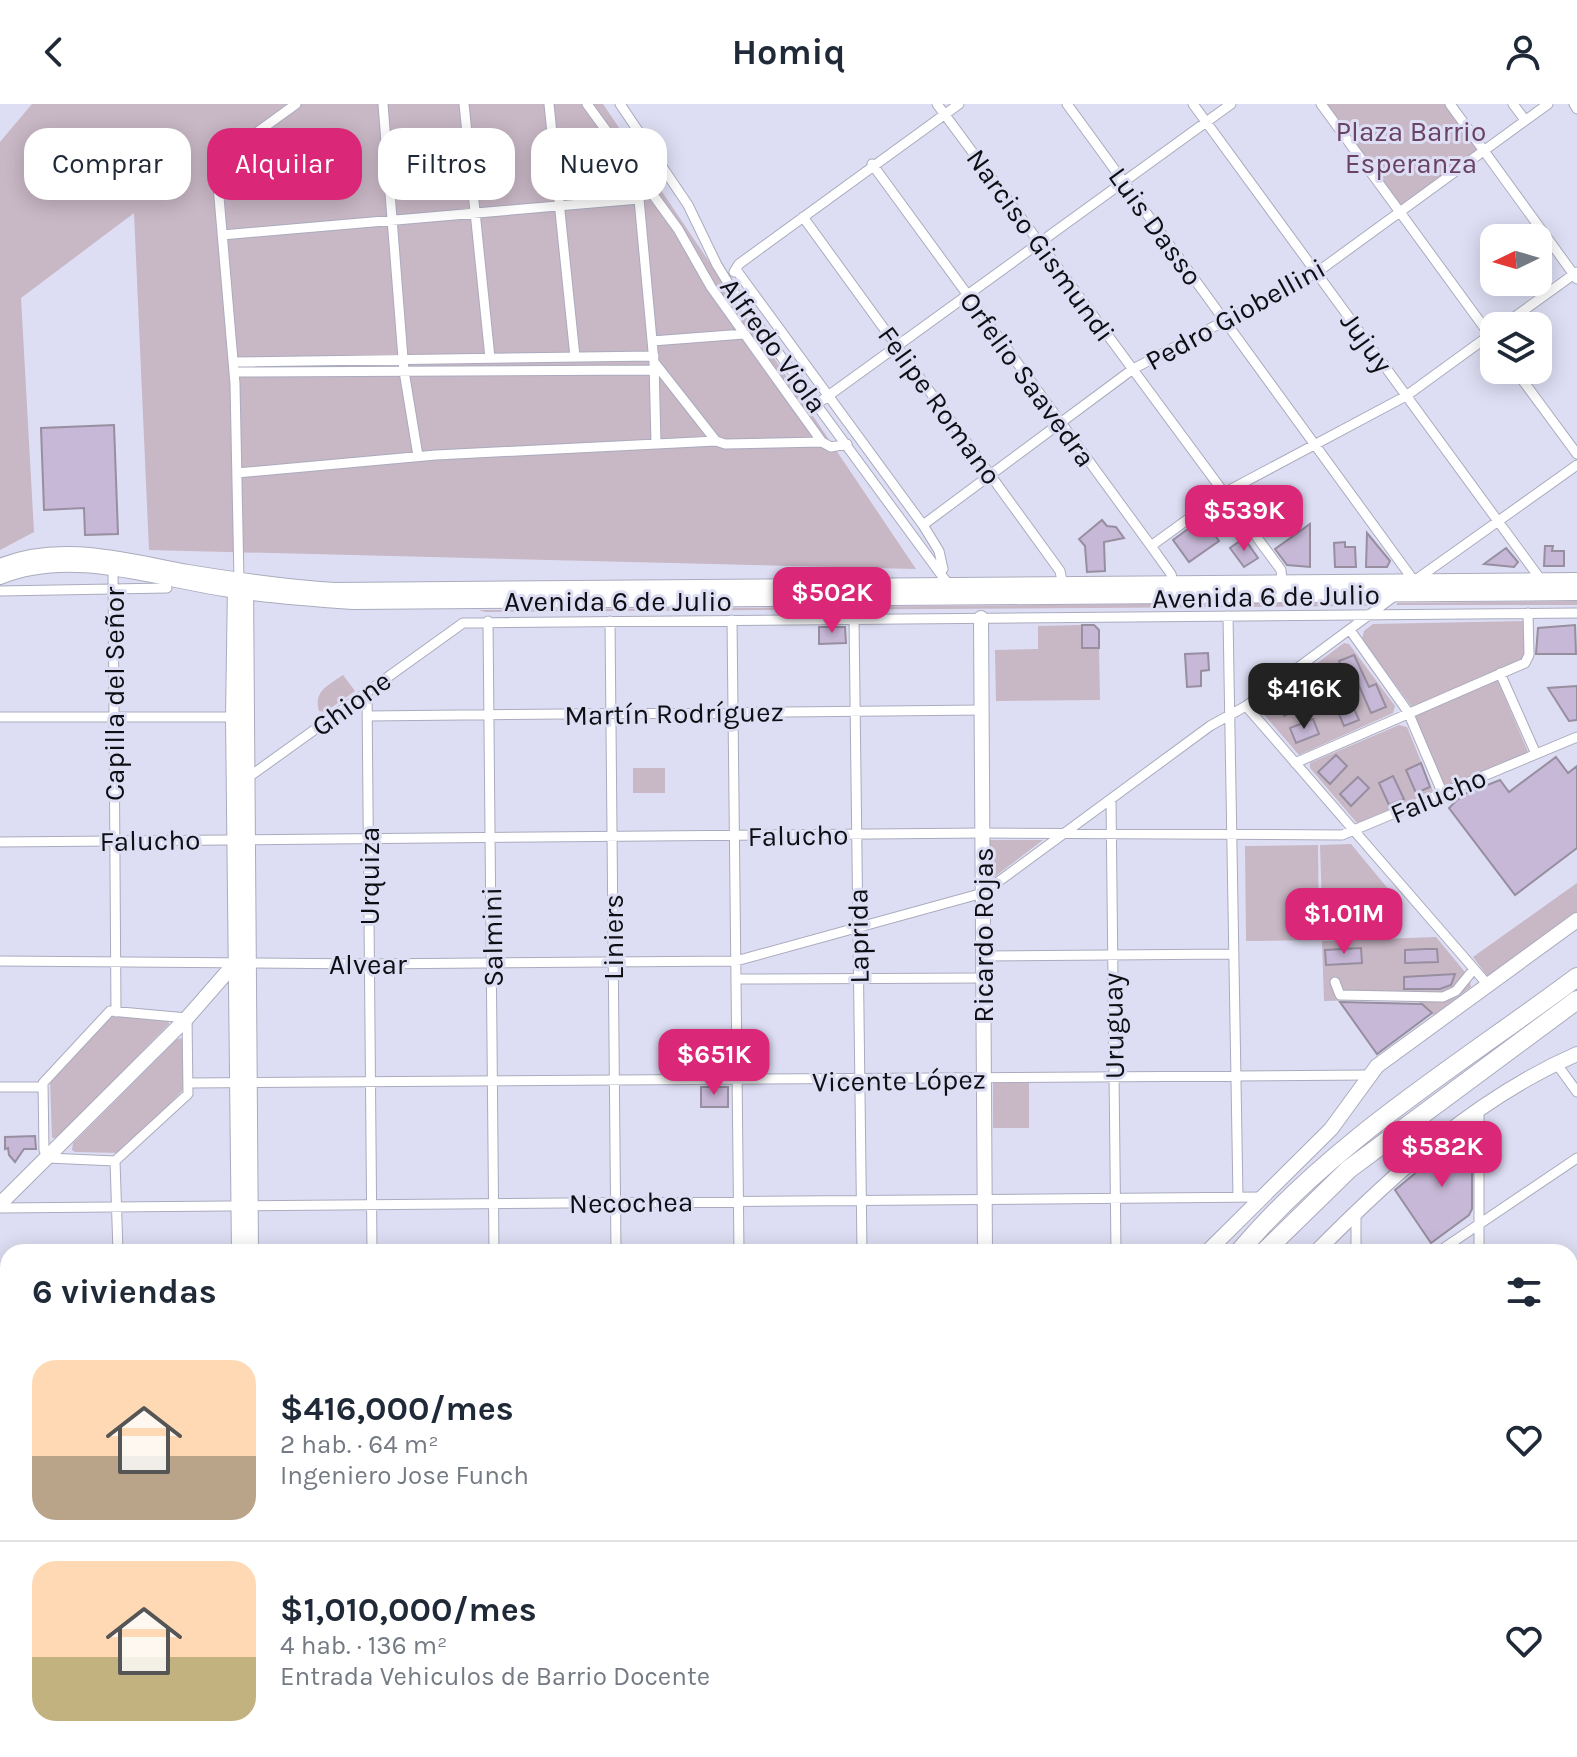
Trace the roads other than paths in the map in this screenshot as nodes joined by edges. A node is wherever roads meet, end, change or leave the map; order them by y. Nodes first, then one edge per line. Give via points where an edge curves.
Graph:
1 (296, 104) edge
2 (383, 104) edge
3 (464, 104) edge
4 (549, 104) edge
5 (587, 104) edge
6 (620, 104) edge
7 (937, 104) edge
8 (959, 104) edge
9 (1067, 104) edge
10 (1193, 104) edge
11 (1231, 104) edge
12 (1321, 104) edge
13 (1450, 104) edge
14 (1513, 104) edge
15 (1548, 104) edge
16 (945, 114) junction
17 (1525, 120) junction
18 (1206, 122) junction
19 (605, 128) edge
20 (1484, 151) junction
21 (872, 164) junction
22 (1123, 182) junction
23 (628, 200) edge
24 (639, 200) edge
25 (656, 200) edge
26 (560, 206) junction
27 (1400, 212) junction
28 (475, 213) junction
29 (803, 217) junction
30 (392, 220) junction
31 (222, 235) junction
32 (1039, 242) junction
33 (737, 271) junction
34 (1316, 273) junction
35 (1576, 275) edge
36 (725, 279) junction
37 (966, 294) junction
38 (1522, 312) edge
39 (1480, 319) edge
40 (1225, 321) junction
41 (744, 334) junction
42 (652, 341) junction
43 (1480, 345) edge
44 (897, 346) junction
45 (575, 357) junction
46 (490, 358) junction
47 (403, 359) junction
48 (653, 363) junction
49 (234, 367) junction
50 (1133, 369) junction
51 (404, 371) junction
52 (1525, 384) edge
53 (1406, 396) junction
54 (828, 397) junction
55 (817, 404) junction
56 (1060, 423) junction
57 (716, 441) junction
58 (822, 442) junction
59 (656, 444) junction
60 (847, 444) junction
61 (1315, 445) junction
62 (1577, 454) edge
63 (418, 456) junction
64 (1577, 465) edge
65 (237, 473) junction
66 (992, 474) junction
67 (1224, 493) junction
68 (1498, 522) junction
69 (923, 525) junction
70 (1151, 546) junction
71 (0, 566) edge
72 (113, 569) junction
73 (0, 577) edge
74 (947, 579) junction
75 (1541, 580) junction
76 (1577, 580) edge
77 (1282, 581) junction
78 (1414, 581) junction
79 (240, 585) junction
80 (167, 588) dead end
81 (113, 589) junction
82 (1176, 590) junction
83 (0, 591) edge
84 (1063, 591) junction
85 (1577, 593) edge
86 (1398, 594) junction
87 (952, 599) junction
88 (1528, 613) junction
89 (1577, 613) edge
90 (1228, 616) junction
91 (1370, 616) junction
92 (982, 618) junction
93 (854, 619) junction
94 (732, 620) junction
95 (488, 621) junction
96 (610, 621) junction
97 (1350, 630) junction
98 (1500, 673) junction
99 (367, 693) junction
100 (1246, 706) junction
101 (982, 710) junction
102 (855, 711) junction
103 (733, 712) junction
104 (1408, 712) junction
105 (611, 713) junction
106 (489, 714) junction
107 (367, 716) junction
108 (1230, 716) junction
109 (0, 717) edge
110 (114, 717) junction
111 (239, 717) junction
112 (1577, 737) edge
113 (1536, 754) junction
114 (1295, 763) junction
115 (246, 779) junction
116 (234, 788) junction
117 (1442, 792) junction
118 (1111, 799) junction
119 (1355, 831) junction
120 (984, 834) junction
121 (857, 835) junction
122 (1232, 835) junction
123 (734, 836) junction
124 (1058, 836) junction
125 (1111, 836) junction
126 (612, 837) junction
127 (490, 838) junction
128 (240, 839) junction
129 (369, 839) junction
130 (115, 841) junction
131 (0, 842) edge
132 (984, 891) junction
133 (1577, 920) edge
134 (858, 926) junction
135 (1234, 954) junction
136 (1113, 955) junction
137 (985, 956) junction
138 (0, 961) edge
139 (736, 961) junction
140 (613, 962) junction
141 (115, 963) junction
142 (492, 963) junction
143 (242, 964) junction
144 (369, 964) junction
145 (1474, 969) junction
146 (1577, 977) edge
147 (859, 978) junction
148 (983, 978) junction
149 (736, 979) junction
150 (1335, 982) dead end
151 (1488, 985) junction
152 (1577, 1000) edge
153 (116, 1012) junction
154 (187, 1018) junction
155 (1577, 1054) edge
156 (1556, 1063) junction
157 (1368, 1075) junction
158 (1236, 1077) junction
159 (1114, 1078) junction
160 (986, 1079) junction
161 (860, 1080) junction
162 (737, 1081) junction
163 (493, 1082) junction
164 (614, 1082) junction
165 (190, 1083) junction
166 (243, 1083) junction
167 (371, 1083) junction
168 (0, 1087) edge
169 (43, 1087) junction
170 (1577, 1092) edge
171 (1479, 1112) junction
172 (47, 1158) junction
173 (1577, 1158) edge
174 (115, 1161) junction
175 (1238, 1197) junction
176 (1262, 1197) junction
177 (1115, 1198) junction
178 (986, 1199) junction
179 (861, 1200) junction
180 (738, 1201) junction
181 (616, 1202) junction
182 (494, 1204) junction
183 (372, 1205) junction
184 (0, 1206) edge
185 (244, 1206) junction
186 (117, 1208) junction
187 (1356, 1211) junction
188 (1479, 1225) junction
189 (118, 1244) edge
190 (240, 1244) edge
191 (250, 1244) edge
192 (372, 1244) edge
193 (494, 1244) edge
194 (616, 1244) edge
195 (739, 1244) edge
196 (862, 1244) edge
197 (987, 1244) edge
198 (1116, 1244) edge
199 (1215, 1244) edge
200 (1247, 1244) edge
201 (1272, 1244) edge
202 (1324, 1244) edge
203 (1356, 1244) edge
204 (1450, 1244) edge
205 (1479, 1244) edge
206 (0, 1731) edge
207 (0, 1757) edge

1 - 31 street via 216,162
2 - 30 street
3 - 28 street
4 - 26 street
5 - 19 street
6 - 36 street, Alfredo Viola via 688,205
7 - 16 street, Narciso Gismundi
8 - 16 street
9 - 22 street, Luis Dasso
10 - 18 street, Jujuy
11 - 18 street
12 - 27 street
13 - 20 street
14 - 17 street
15 - 17 street, Pedro Giobellini
16 - 21 street
16 - 32 street, Narciso Gismundi
17 - 20 street, Pedro Giobellini
18 - 22 street
18 - 34 street, Jujuy
20 - 27 street, Pedro Giobellini
20 - 35 street
21 - 29 street
21 - 37 street, Orfelio Saavedra
22 - 32 street
22 - 40 street, Luis Dasso
23 - 26 street
24 - 42 street
25 - 41 street
26 - 28 street
26 - 45 street
27 - 34 street, Pedro Giobellini
27 - 39 street
28 - 30 street
28 - 46 street
29 - 33 street via 739,264
29 - 44 street, Felipe Romano
30 - 31 street
30 - 47 street
31 - 49 street
32 - 37 street
32 - 50 street, Narciso Gismundi
33 - 36 street
33 - 54 street, Alfredo Viola
34 - 40 street, Pedro Giobellini
34 - 53 street, Jujuy
35 - 38 street
36 - 55 street, Alfredo Viola
37 - 44 street
37 - 56 street, Orfelio Saavedra
40 - 50 street, Pedro Giobellini
40 - 61 street, Luis Dasso
41 - 42 street
41 - 58 street
42 - 48 street
43 - 53 street
44 - 54 street
44 - 66 street, Felipe Romano
45 - 46 street
45 - 48 street
46 - 47 street
47 - 49 street
47 - 51 street
48 - 51 street
48 - 57 street
48 - 59 street
49 - 51 street
49 - 65 street
50 - 56 street, Pedro Giobellini
50 - 67 street, Narciso Gismundi
51 - 63 street
52 - 62 street
53 - 61 street
53 - 68 street, Jujuy
54 - 55 street
54 - 69 street, Alfredo Viola
55 - 60 street, Alfredo Viola
56 - 66 street, Pedro Giobellini
56 - 70 street, Orfelio Saavedra
57 - 58 street
57 - 59 street
58 - 60 street via 831,447
59 - 63 street
60 - 74 street, Alfredo Viola
61 - 67 street
61 - 78 street, Luis Dasso
63 - 65 street
64 - 68 street
65 - 79 street
66 - 69 street, Pedro Giobellini
66 - 84 street, Felipe Romano via 1060,571
67 - 70 street
67 - 77 street, Narciso Gismundi via 1281,570
68 - 75 street, Jujuy
68 - 78 street
69 - 74 street, Alfredo Viola via 939,551
70 - 82 street, Orfelio Saavedra
71 - 79 main road, Avenida 6 de Julio via 38,555 80,554
72 - 73 main road, Avenida 6 de Julio via 46,564
72 - 79 main road, Avenida 6 de Julio
72 - 81 street, Capilla del Señor
74 - 79 main road, Avenida 6 de Julio via 335,590
74 - 84 main road, Avenida 6 de Julio
74 - 87 street, Alfredo Viola
75 - 76 main road, Avenida 6 de Julio
75 - 78 main road, Avenida 6 de Julio
77 - 78 main road, Avenida 6 de Julio
77 - 82 main road, Avenida 6 de Julio
78 - 86 street
79 - 87 main road, Avenida 6 de Julio via 353,602
79 - 111 main road
80 - 81 street
81 - 83 street
81 - 110 street, Capilla del Señor
82 - 84 main road, Avenida 6 de Julio
82 - 86 main road, Avenida 6 de Julio
84 - 87 main road, Avenida 6 de Julio
85 - 86 main road, Avenida 6 de Julio
86 - 91 street
88 - 89 street
88 - 91 street
88 - 98 street via 1528,659
90 - 91 street
90 - 92 street
90 - 108 street
91 - 97 street
92 - 93 street
92 - 101 main road, Ricardo Rojas
92 - 120 main road, Ricardo Rojas
93 - 94 street
93 - 102 street, Laprida
94 - 96 street
94 - 103 street
95 - 96 street
95 - 99 street, Ghione via 458,625
95 - 106 street, Salmini
96 - 105 street, Liniers
97 - 100 street
97 - 104 street
98 - 104 street
98 - 113 street
99 - 107 street, Urquiza
99 - 115 street, Ghione
100 - 108 street
100 - 114 street
101 - 102 street, Martín Rodríguez
101 - 120 main road, Ricardo Rojas
102 - 103 street, Martín Rodríguez
102 - 121 street, Laprida
103 - 105 street, Martín Rodríguez
103 - 123 street
104 - 114 street
104 - 117 street
105 - 106 street, Martín Rodríguez
105 - 126 street, Liniers
106 - 107 street, Martín Rodríguez
106 - 127 street, Salmini
107 - 129 street, Urquiza
108 - 118 street
108 - 122 street
109 - 110 street
110 - 111 street
110 - 130 street, Capilla del Señor
111 - 115 main road
111 - 116 main road
112 - 113 street, Falucho
113 - 117 street, Falucho
114 - 119 street
115 - 116 street, Ghione
115 - 128 main road
116 - 128 main road
117 - 119 street, Falucho
118 - 124 street
118 - 125 street, Uruguay
119 - 122 street, Falucho
119 - 145 street
120 - 121 street, Falucho
120 - 124 street, Falucho
120 - 132 main road, Ricardo Rojas
121 - 123 street, Falucho
121 - 134 street, Laprida
122 - 125 street, Falucho
122 - 135 street
123 - 126 street, Falucho
123 - 139 street
124 - 125 street, Falucho
124 - 132 street
125 - 136 street, Uruguay
126 - 127 street, Falucho
126 - 140 street, Liniers
127 - 129 street, Falucho
127 - 142 street, Salmini
128 - 129 street, Falucho
128 - 130 street, Falucho
128 - 143 main road
129 - 144 street, Urquiza
130 - 131 street, Falucho
130 - 141 street, Capilla del Señor
132 - 134 street, Alvear
132 - 137 main road, Ricardo Rojas
133 - 151 main road
134 - 139 street, Alvear
134 - 147 street, Laprida
135 - 136 street
135 - 158 street
136 - 137 street
136 - 159 street, Uruguay
137 - 148 main road, Ricardo Rojas
137 - 160 main road, Ricardo Rojas
138 - 141 street, Alvear
139 - 140 street, Alvear
139 - 149 street
140 - 142 street, Alvear
140 - 164 street, Liniers
141 - 143 street, Alvear
141 - 153 street, Capilla del Señor
142 - 144 street, Alvear
142 - 163 street, Salmini
143 - 144 street, Alvear
143 - 154 main road
143 - 166 main road
144 - 167 street, Urquiza
145 - 150 street via 1456,991 1443,997 1340,995
145 - 151 street
146 - 200 highway via 1357,1139
147 - 148 street
147 - 149 street
147 - 161 street, Laprida
148 - 160 main road, Ricardo Rojas
149 - 162 street
151 - 157 main road
152 - 201 highway via 1359,1161
153 - 154 street
153 - 169 street via 107,1014
154 - 165 street
154 - 172 main road
155 - 156 main road
156 - 170 street
156 - 171 main road
157 - 158 street, Vicente López
157 - 176 main road via 1331,1129
158 - 159 street, Vicente López
158 - 175 street
159 - 160 street, Vicente López
159 - 177 street, Uruguay
160 - 161 street, Vicente López
160 - 178 main road, Ricardo Rojas
161 - 162 street, Vicente López
161 - 179 street, Laprida
162 - 164 street, Vicente López
162 - 180 street
163 - 164 street, Vicente López
163 - 167 street, Vicente López
163 - 182 street, Salmini
164 - 181 street, Liniers
165 - 166 street, Vicente López
165 - 174 street via 188,1094
166 - 167 street, Vicente López
166 - 185 main road
167 - 183 street, Urquiza
168 - 169 street
169 - 172 street
171 - 187 main road via 1418,1155
171 - 188 street
172 - 174 street
172 - 184 main road
173 - 188 street
174 - 186 street
175 - 176 street, Necochea
175 - 177 street, Necochea
176 - 199 main road
177 - 178 street, Necochea
177 - 198 street, Uruguay
178 - 179 street, Necochea
178 - 197 main road, Ricardo Rojas
179 - 180 street, Necochea
179 - 196 street, Laprida
180 - 181 street, Necochea
180 - 195 street
181 - 182 street, Necochea
181 - 194 street, Liniers
182 - 183 street, Necochea
182 - 193 street, Salmini
183 - 185 street, Necochea
183 - 192 street, Urquiza
184 - 186 street, Necochea
185 - 186 street, Necochea
185 - 190 main road
185 - 191 main road
186 - 189 street
187 - 202 main road
187 - 203 street
188 - 204 street
188 - 205 street
206 - 207 street

